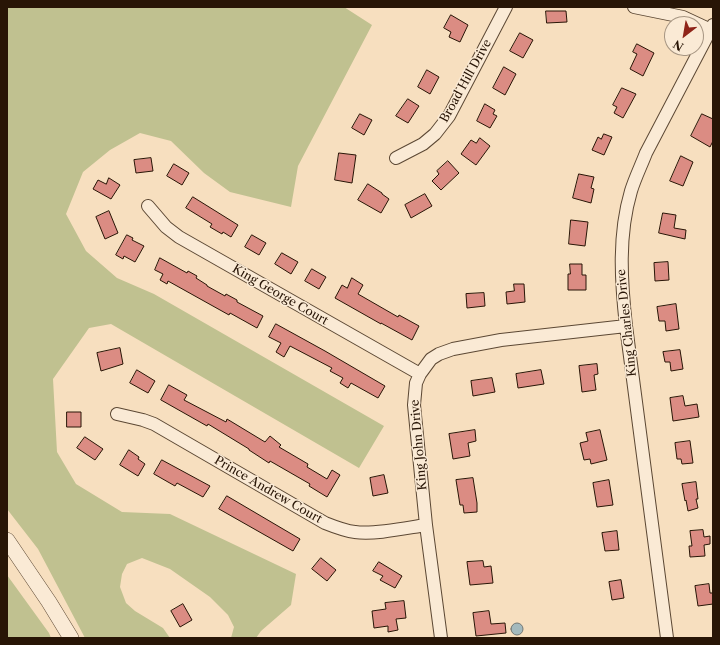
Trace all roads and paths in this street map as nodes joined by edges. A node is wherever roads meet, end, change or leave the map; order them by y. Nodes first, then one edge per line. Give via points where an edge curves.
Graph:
1 (634, 7) edge
2 (501, 9) edge
3 (712, 28) edge
4 (396, 158) dead end
5 (148, 206) dead end
6 (626, 326) junction
7 (420, 374) junction
8 (117, 414) dead end
9 (426, 525) junction
10 (7, 540) edge
11 (71, 638) edge
12 (441, 638) edge
13 (667, 638) edge

1 - 3 street via 683,18
2 - 4 street, Broad Hill Drive via 449,116 423,144
3 - 6 street, King Charles Drive via 646,153 631,191 621,260
5 - 7 street, King George Court via 166,227 179,237
6 - 7 street, King John Drive via 501,340 452,349 431,359
6 - 13 street, King Charles Drive
7 - 9 street, King John Drive via 416,383 414,405
8 - 9 street, Prince Andrew Court via 154,424 326,523 339,528 366,532
9 - 12 street, King John Drive
10 - 11 street

